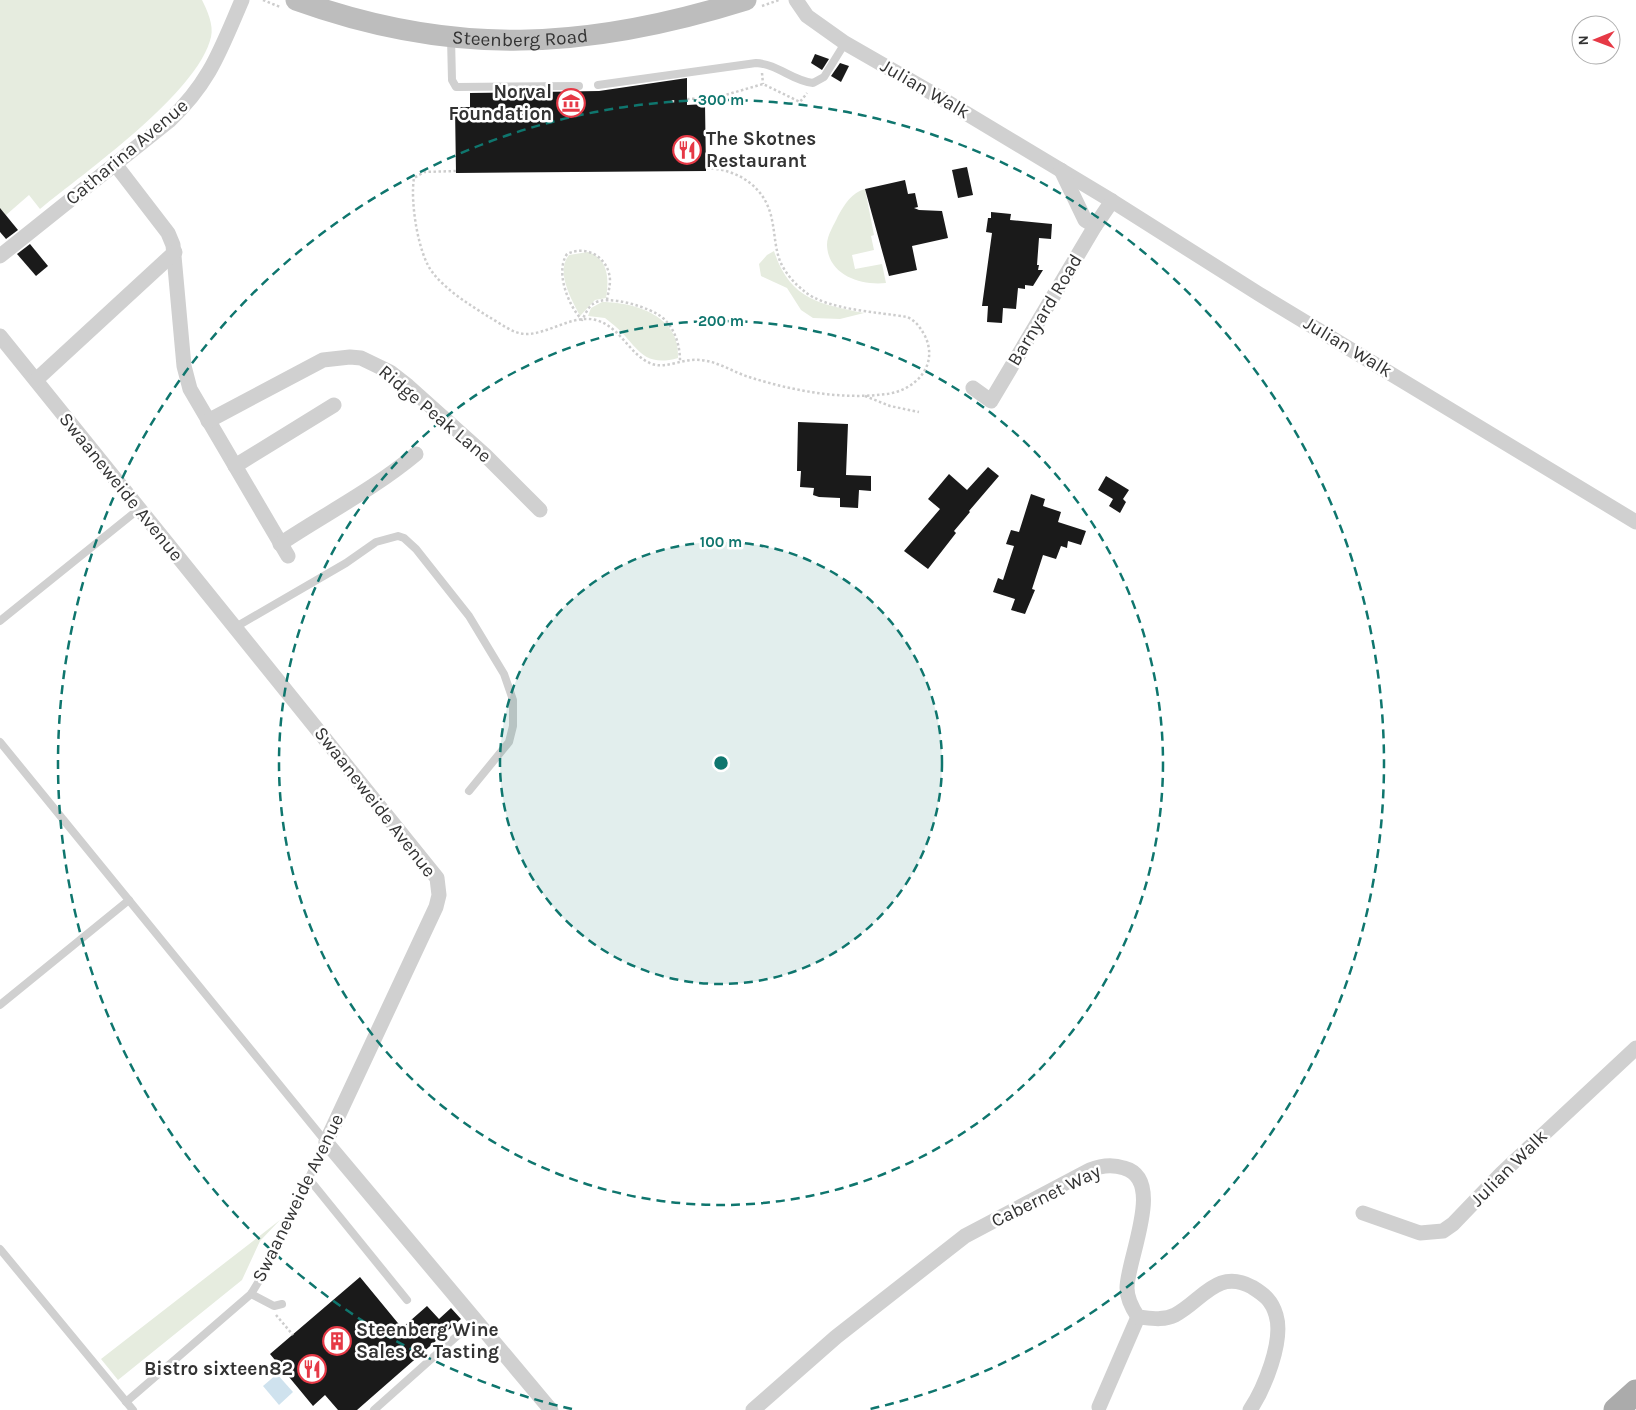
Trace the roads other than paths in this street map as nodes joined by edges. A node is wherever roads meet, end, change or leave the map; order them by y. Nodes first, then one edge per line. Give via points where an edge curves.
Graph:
1 (242, 0) edge
2 (296, 0) edge
3 (746, 0) edge
4 (796, 0) edge
5 (451, 38) junction
6 (845, 43) junction
7 (598, 85) dead end
8 (578, 86) dead end
9 (115, 164) junction
10 (1061, 170) junction
11 (1112, 201) junction
12 (1095, 226) junction
13 (174, 252) junction
14 (0, 256) edge
15 (0, 336) edge
16 (36, 380) junction
17 (974, 388) dead end
18 (334, 405) dead end
19 (208, 421) junction
20 (416, 454) dead end
21 (235, 466) junction
22 (139, 510) junction
23 (540, 510) dead end
24 (1636, 522) edge
25 (0, 621) edge
26 (234, 628) junction
27 (0, 742) edge
28 (469, 791) dead end
29 (130, 900) junction
30 (0, 1005) edge
31 (1636, 1048) edge
32 (326, 1142) junction
33 (309, 1178) junction
34 (1363, 1213) dead end
35 (0, 1250) edge
36 (251, 1294) junction
37 (407, 1300) dead end
38 (278, 1305) road end
39 (1138, 1317) junction
40 (475, 1320) junction
41 (1636, 1392) edge
42 (126, 1402) junction
43 (1099, 1407) dead end
44 (1254, 1409) edge
45 (133, 1410) edge
46 (374, 1410) edge
47 (551, 1410) edge
48 (753, 1410) edge
49 (1616, 1410) edge

1 - 9 street, Catharina Avenue via 219,55 196,93 169,121
2 - 5 main road, Steenberg Road via 354,20
3 - 5 main road, Steenberg Road via 673,21 570,38 500,42
4 - 6 street, Julian Walk via 807,16
5 - 8 lane via 452,80 456,87
6 - 7 lane via 824,77 813,83 776,66 756,63
6 - 10 street, Julian Walk
9 - 13 street via 168,234
9 - 14 street, Catharina Avenue
10 - 11 street, Julian Walk
10 - 12 street via 1085,220
11 - 12 street, Barnyard Road
11 - 24 street, Julian Walk via 1259,294
12 - 17 street, Barnyard Road via 991,401
13 - 16 street
13 - 19 street via 186,377
15 - 16 street, Swaaneweide Avenue
16 - 22 street, Swaaneweide Avenue
18 - 21 street
19 - 21 street
19 - 23 street, Ridge Peak Lane via 323,360 361,358 390,372 408,386
20 - 21 street via 383,481 342,504 284,550
22 - 25 lane
22 - 26 street, Swaaneweide Avenue
26 - 28 lane via 376,542 398,536 404,538 469,616 504,674 513,700 513,726 508,742
26 - 32 street, Swaaneweide Avenue via 432,872 438,886 436,907
27 - 29 lane
29 - 30 lane
29 - 32 lane
31 - 34 street, Julian Walk via 1443,1231 1420,1233
32 - 33 lane, Swaaneweide Avenue
32 - 40 street
33 - 36 lane, Swaaneweide Avenue
33 - 37 lane
35 - 42 lane
36 - 38 lane
36 - 42 lane, Swaaneweide Avenue
39 - 43 street
39 - 44 street via 1160,1319 1174,1316 1207,1290 1231,1281 1244,1283 1266,1296 1273,1305 1278,1331 1267,1376
39 - 48 street, Cabernet Way via 1127,1290 1144,1188 1136,1174 1128,1169 1101,1166 966,1236 843,1332
40 - 46 lane
40 - 47 street
41 - 49 main road
42 - 45 lane

